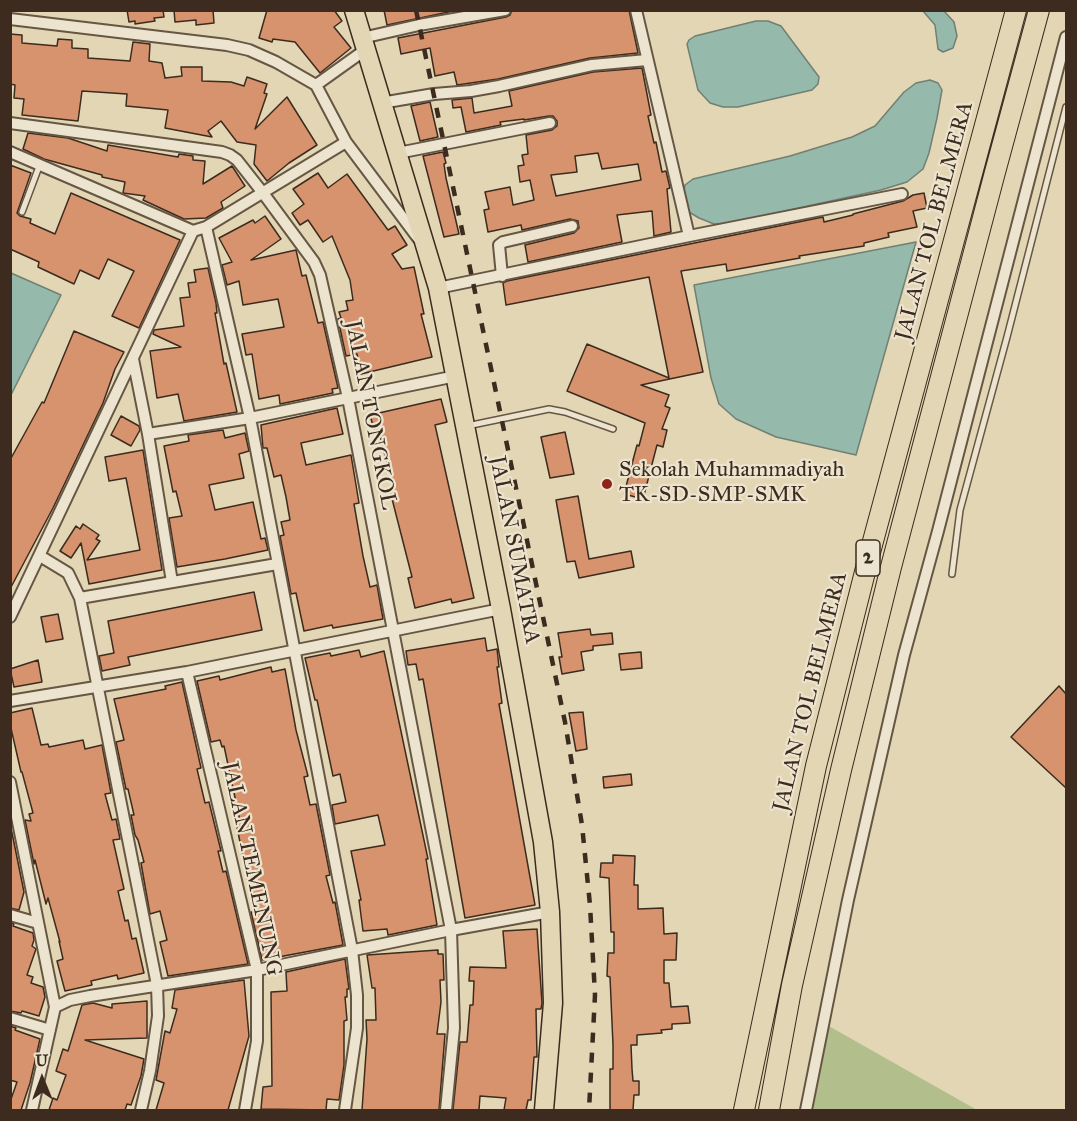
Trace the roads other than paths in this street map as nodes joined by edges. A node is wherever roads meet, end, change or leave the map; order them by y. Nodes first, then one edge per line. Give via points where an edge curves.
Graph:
1 (354, 10) edge
2 (505, 10) edge
3 (636, 10) edge
4 (1016, 10) edge
5 (1039, 10) edge
6 (10, 19) edge
7 (1066, 43) edge
8 (363, 44) junction
9 (647, 60) junction
10 (316, 86) junction
11 (381, 103) junction
12 (1066, 107) edge
13 (10, 123) edge
14 (550, 123) dead end
15 (346, 142) junction
16 (10, 152) edge
17 (398, 153) junction
18 (40, 164) junction
19 (263, 193) junction
20 (902, 194) dead end
21 (22, 212) dead end
22 (572, 226) dead end
23 (206, 227) junction
24 (193, 231) junction
25 (689, 236) junction
26 (426, 248) junction
27 (502, 276) junction
28 (438, 288) junction
29 (133, 358) junction
30 (456, 376) junction
31 (348, 398) junction
32 (250, 418) junction
33 (466, 426) junction
34 (613, 429) dead end
35 (148, 435) junction
36 (40, 556) junction
37 (277, 564) junction
38 (952, 574) dead end
39 (172, 582) junction
40 (80, 598) junction
41 (501, 609) junction
42 (10, 617) edge
43 (393, 632) junction
44 (294, 651) junction
45 (187, 672) junction
46 (97, 689) junction
47 (10, 701) edge
48 (10, 782) edge
49 (550, 912) junction
50 (10, 915) edge
51 (38, 923) junction
52 (451, 930) junction
53 (352, 950) junction
54 (257, 970) junction
55 (157, 985) junction
56 (55, 1007) junction
57 (10, 1018) edge
58 (50, 1029) junction
59 (32, 1110) edge
60 (141, 1110) edge
61 (245, 1110) edge
62 (345, 1110) edge
63 (446, 1110) edge
64 (544, 1110) edge
65 (744, 1110) edge
66 (769, 1110) edge
67 (806, 1110) edge

1 - 8 highway, JALAN SUMATRA
2 - 8 street via 419,25
3 - 9 street
4 - 65 highway, JALAN TOL BELMERA / 2 via 868,556 816,766
5 - 66 highway, JALAN TOL BELMERA / 2 via 844,758 792,985
6 - 10 street via 227,45 262,55
7 - 67 street via 904,655 848,900
8 - 10 street
8 - 11 highway, JALAN SUMATRA
9 - 11 street via 592,65 499,86
9 - 25 street
10 - 15 street
11 - 17 highway, JALAN SUMATRA
12 - 38 lane via 960,510
13 - 19 street, JALAN TONGKOL via 222,152 237,160
14 - 17 street
15 - 19 street
15 - 26 street
16 - 18 street
17 - 26 highway, JALAN SUMATRA
18 - 21 lane
18 - 24 street
19 - 23 street
19 - 31 street, JALAN TONGKOL via 320,275
20 - 25 street
22 - 27 street via 499,245
23 - 24 street
23 - 32 street
24 - 29 street
25 - 27 street
26 - 28 highway, JALAN SUMATRA
27 - 28 street
28 - 30 highway, JALAN SUMATRA
29 - 35 street
29 - 36 street
30 - 31 street
30 - 33 highway, JALAN SUMATRA
31 - 32 street
31 - 43 street, JALAN TONGKOL
32 - 35 street
32 - 37 street
33 - 34 lane via 549,410
33 - 41 highway, JALAN SUMATRA
35 - 39 street
36 - 40 street via 68,573
36 - 42 street
37 - 39 street
37 - 44 street
39 - 40 street
40 - 46 street
41 - 43 street
41 - 49 highway, JALAN SUMATRA via 543,842
43 - 44 street
43 - 52 street, JALAN TONGKOL
44 - 45 street
44 - 53 street
45 - 46 street
45 - 54 street, JALAN TEMENUNG
46 - 47 street
46 - 55 street
48 - 51 street
49 - 52 street
49 - 64 highway, JALAN SUMATRA via 553,1003
50 - 51 street
51 - 56 street
52 - 53 street
52 - 63 street, JALAN TONGKOL via 454,1028
53 - 54 street
53 - 62 street via 357,1028
54 - 55 street
54 - 61 street, JALAN TEMENUNG via 258,1041
55 - 56 street via 70,1000
55 - 60 street via 156,1034
56 - 58 street
57 - 58 street
58 - 59 street

